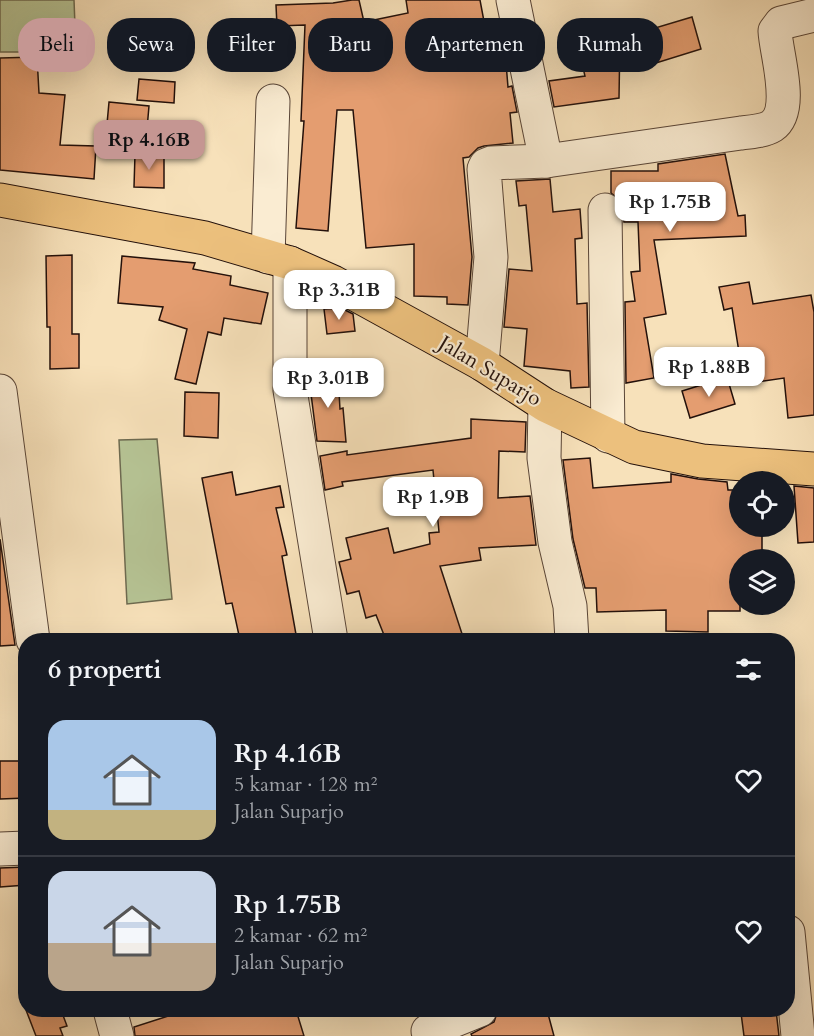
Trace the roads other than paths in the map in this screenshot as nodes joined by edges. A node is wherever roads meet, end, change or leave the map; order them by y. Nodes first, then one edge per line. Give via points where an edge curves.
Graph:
1 (513, 0) edge
2 (814, 15) edge
3 (273, 101) dead end
4 (546, 161) junction
5 (0, 200) edge
6 (605, 210) dead end
7 (279, 260) junction
8 (482, 364) junction
9 (0, 391) edge
10 (545, 405) junction
11 (608, 436) junction
12 (3, 445) edge
13 (814, 469) edge
14 (32, 633) edge
15 (330, 633) edge
16 (572, 633) edge
17 (18, 848) edge
18 (0, 849) edge
19 (795, 1005) edge
20 (112, 1017) edge
21 (455, 1017) edge
22 (426, 1025) edge
23 (117, 1036) edge
24 (798, 1036) edge

1 - 4 street
2 - 4 street via 781,23 775,31 784,91 779,118 773,126
3 - 7 street
4 - 8 street via 491,163 484,167 491,258
5 - 7 main road, Jalan Suparjo via 205,238
6 - 11 street
7 - 8 main road, Jalan Suparjo via 333,282
7 - 15 street via 290,390
8 - 10 main road, Jalan Suparjo
9 - 12 street
10 - 11 main road, Jalan Suparjo
10 - 16 street via 544,458
11 - 13 main road, Jalan Suparjo via 634,447 702,461
12 - 14 street
17 - 18 street
19 - 24 street
20 - 23 street
21 - 22 street

